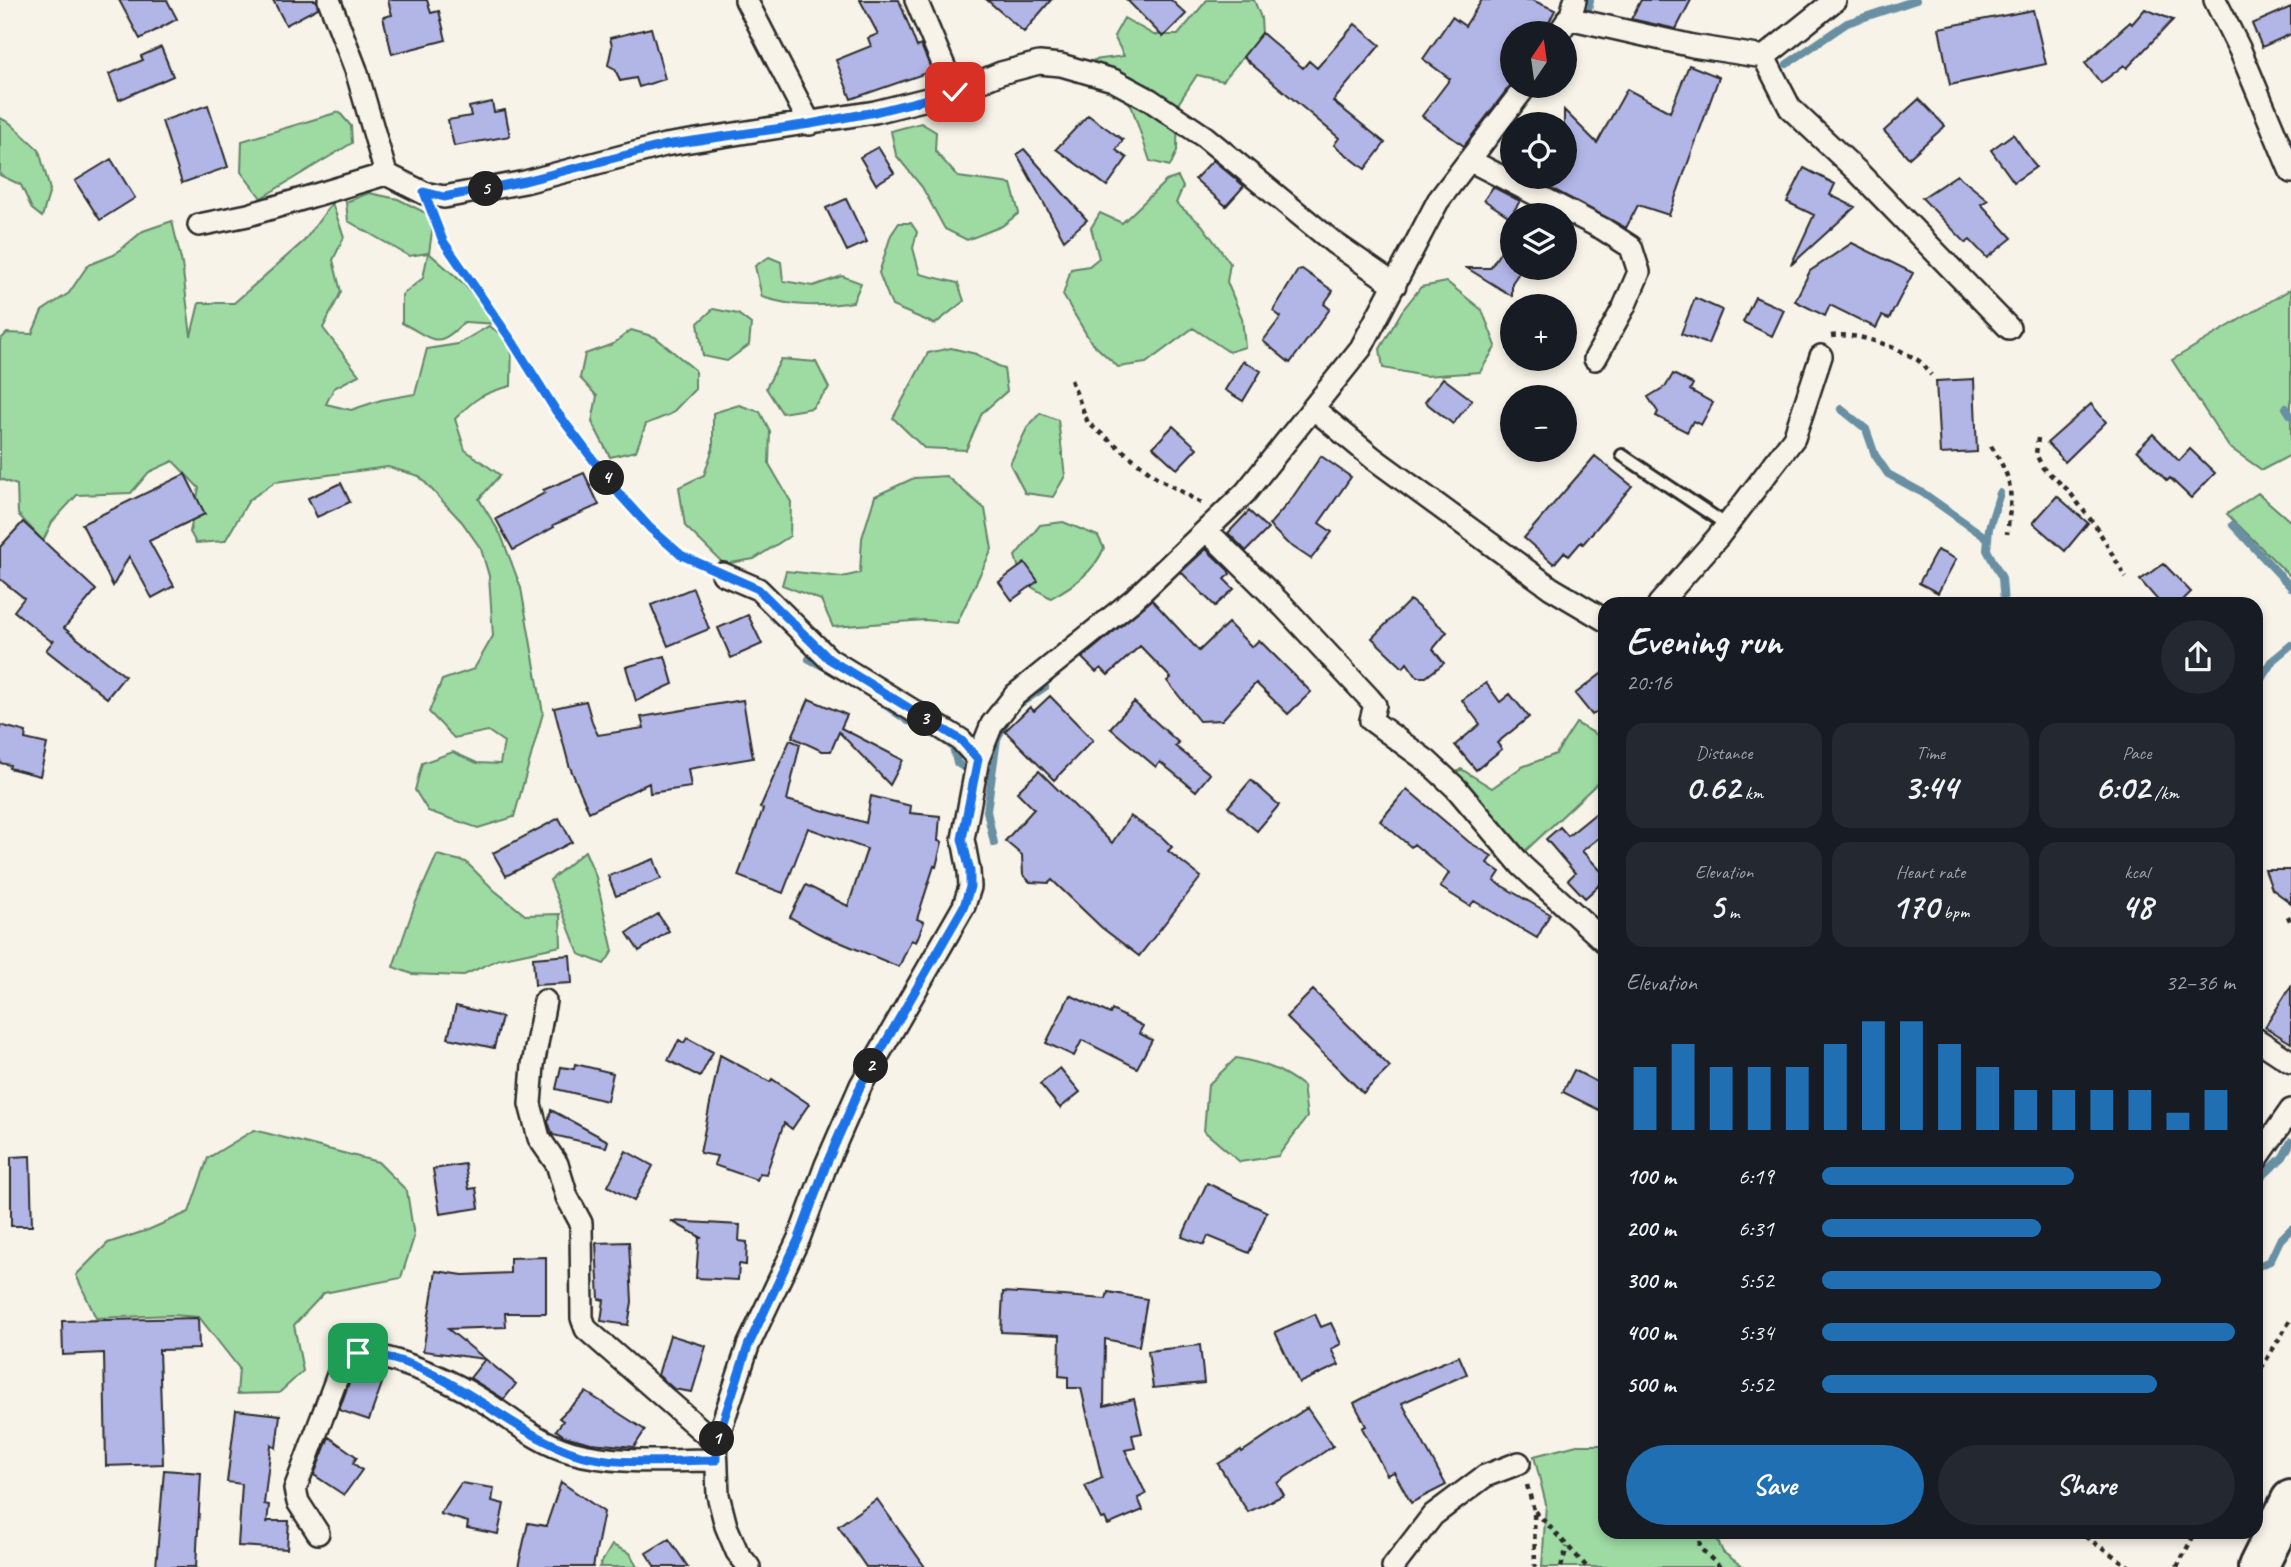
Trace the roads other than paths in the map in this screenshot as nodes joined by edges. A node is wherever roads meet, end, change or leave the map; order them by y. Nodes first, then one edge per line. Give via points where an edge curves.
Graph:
1 (329, 0) edge
2 (746, 0) edge
3 (916, 0) edge
4 (1835, 0) edge
5 (2215, 0) edge
6 (1567, 17) edge
7 (1764, 57) junction
8 (955, 92) junction
9 (1517, 98) edge
10 (810, 124) junction
11 (1471, 161) junction
12 (2291, 172) edge
13 (386, 174) junction
14 (199, 225) dead end
15 (1395, 285) junction
16 (2009, 328) dead end
17 (1821, 356) road end
18 (1595, 359) dead end
19 (1314, 409) junction
20 (1622, 455) dead end
21 (1727, 525) junction
22 (1207, 531) junction
23 (723, 574) road end
24 (1665, 597) edge
25 (1598, 615) edge
26 (978, 759) junction
27 (1598, 936) edge
28 (545, 1001) dead end
29 (2263, 1044) edge
30 (2291, 1062) edge
31 (2291, 1110) edge
32 (2263, 1150) edge
33 (716, 1452) junction
34 (1519, 1463) road end
35 (2291, 1500) edge
36 (318, 1533) dead end
37 (748, 1567) edge
38 (1393, 1567) edge
39 (2258, 1567) edge

1 - 13 street via 356,69
2 - 10 street
3 - 8 street
4 - 7 street
5 - 12 street via 2241,50
6 - 7 street
7 - 16 street via 1790,108
8 - 10 street
8 - 15 street via 1039,63 1081,69 1113,80 1205,137 1333,242
9 - 11 street
10 - 13 street via 665,145 444,197
11 - 15 street via 1438,201
11 - 18 street via 1630,247 1639,272
13 - 14 street
15 - 19 street via 1361,348
17 - 21 street via 1794,438
19 - 22 street via 1245,493
19 - 25 street via 1373,458
20 - 21 lane
21 - 24 street
22 - 26 street via 1133,600 1015,695 992,724
22 - 27 street via 1369,698 1375,705 1371,720 1456,788 1522,866
23 - 26 street via 758,589 829,659 961,740
26 - 33 street via 962,839 970,871 964,906 861,1085 799,1238 748,1346
28 - 33 street via 530,1104 539,1138 557,1164 581,1223 586,1329
29 - 30 street
31 - 32 street
33 - 36 street via 614,1460 571,1452 527,1433 488,1404 429,1372 372,1353 358,1353 344,1359 295,1489
33 - 37 street via 718,1495 726,1526
34 - 38 street via 1485,1476 1433,1514
35 - 39 highway

